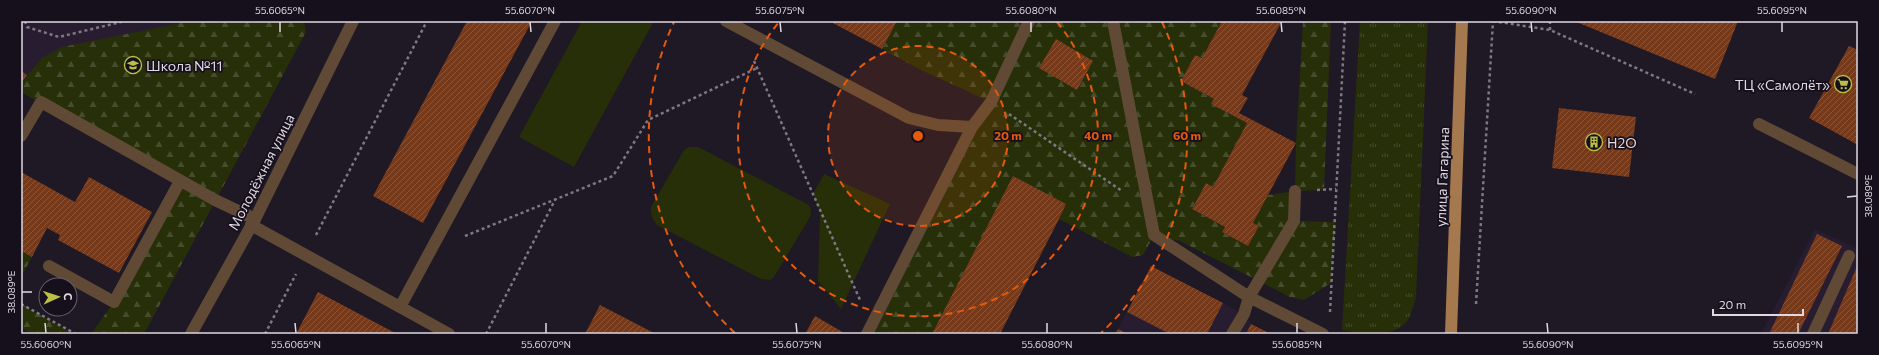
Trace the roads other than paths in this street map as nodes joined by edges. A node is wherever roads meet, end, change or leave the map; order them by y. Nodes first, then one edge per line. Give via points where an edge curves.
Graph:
1 (353, 21) edge
2 (555, 21) edge
3 (726, 21) edge
4 (1028, 21) edge
5 (1114, 21) edge
6 (1462, 21) edge
7 (1759, 124) dead end
8 (972, 127) junction
9 (21, 136) edge
10 (1858, 174) edge
11 (180, 181) junction
12 (1295, 191) dead end
13 (253, 222) junction
14 (1849, 256) dead end
15 (49, 266) dead end
16 (1249, 297) junction
17 (400, 307) junction
18 (869, 330) edge
19 (191, 334) edge
20 (449, 334) edge
21 (1232, 334) edge
22 (1323, 334) edge
23 (1451, 334) edge
24 (1813, 334) edge

1 - 13 street, Молодёжная улица
2 - 17 street
3 - 8 street via 909,118
4 - 8 street via 991,102
5 - 16 street via 1154,235
6 - 23 main road, улица Гагарина
7 - 10 street
8 - 18 street
9 - 11 street via 40,102
11 - 13 street
11 - 15 street via 114,302
12 - 16 street via 1294,221
13 - 17 street via 306,255
13 - 19 street, Молодёжная улица
14 - 24 street
16 - 21 street via 1244,314
16 - 22 street
17 - 20 street

